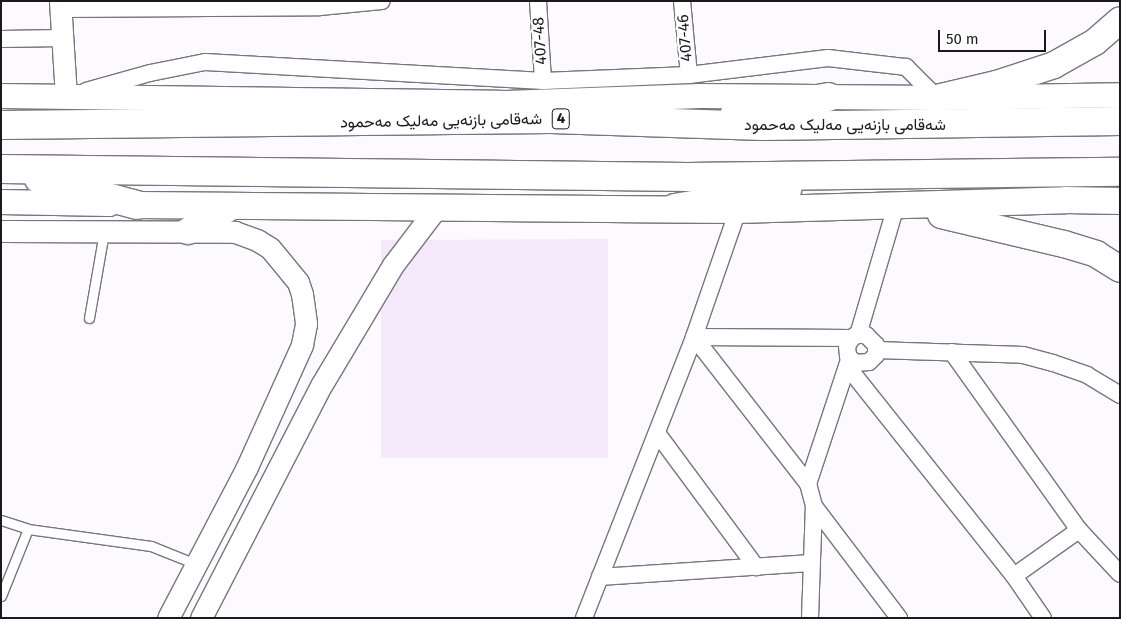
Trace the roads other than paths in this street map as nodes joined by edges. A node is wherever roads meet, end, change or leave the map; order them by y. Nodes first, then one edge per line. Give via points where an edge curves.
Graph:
1 (382, 1) edge
2 (538, 1) edge
3 (682, 1) edge
4 (60, 5) edge
5 (1120, 20) edge
6 (62, 38) junction
7 (1, 39) edge
8 (689, 75) junction
9 (543, 80) junction
10 (1120, 95) edge
11 (1, 96) edge
12 (66, 97) junction
13 (830, 97) junction
14 (937, 98) junction
15 (1120, 121) edge
16 (672, 123) junction
17 (1, 125) edge
18 (1, 169) edge
19 (1120, 172) edge
20 (872, 175) junction
21 (1120, 201) edge
22 (1, 202) edge
23 (137, 205) junction
24 (234, 206) junction
25 (896, 206) junction
26 (437, 207) junction
27 (675, 208) junction
28 (738, 210) junction
29 (1, 231) edge
30 (188, 231) junction
31 (104, 232) junction
32 (1120, 269) edge
33 (89, 318) dead end
34 (855, 336) junction
35 (694, 337) junction
36 (876, 350) junction
37 (952, 352) junction
38 (848, 362) junction
39 (1120, 395) edge
40 (657, 433) junction
41 (808, 484) junction
42 (814, 506) junction
43 (1, 520) edge
44 (28, 529) junction
45 (1079, 530) junction
46 (812, 563) junction
47 (196, 564) junction
48 (756, 567) junction
49 (1120, 574) edge
50 (1014, 576) junction
51 (600, 577) junction
52 (1, 596) edge
53 (168, 618) edge
54 (201, 618) edge
55 (584, 618) edge
56 (810, 618) edge
57 (899, 618) edge
58 (1043, 618) edge

1 - 4 street via 320,7
2 - 9 street, 407-48
3 - 8 street, 407-46
4 - 6 street
5 - 14 main road via 1095,42 1054,65 996,84
6 - 7 street
6 - 12 street
8 - 9 street
8 - 14 street via 828,58 906,67
9 - 12 street via 205,62 150,73
10 - 14 main road
11 - 12 main road
12 - 13 main road via 506,103 700,96
13 - 14 main road
13 - 16 highway
15 - 16 highway, شەقامی بازنەیی مەلیک مەحمود / 4 via 773,126
16 - 17 highway, شەقامی بازنەیی مەلیک مەحمود / 4 via 551,119
18 - 20 highway via 687,177
18 - 23 highway
19 - 20 highway
20 - 27 highway
21 - 25 main road
22 - 23 main road
23 - 24 main road
24 - 26 main road
24 - 30 main road
25 - 28 main road
25 - 32 main road via 983,223 1064,244 1096,254
25 - 34 street
26 - 27 main road
26 - 54 street via 394,265 322,384
27 - 28 main road
28 - 35 street
29 - 31 street
30 - 31 street
30 - 47 street via 234,232 270,248 298,282 306,324 302,345 259,441
31 - 33 lane
34 - 35 street
34 - 36 street via 870,337
34 - 38 street via 847,346
35 - 40 street
35 - 41 street
36 - 37 street
36 - 38 street via 873,359 865,364
37 - 39 street via 1010,353 1040,359 1087,376
37 - 45 street
38 - 41 street
38 - 50 street
40 - 48 street
40 - 51 street
41 - 42 street
42 - 46 street
42 - 57 street
43 - 44 lane
44 - 47 lane via 151,546
44 - 52 lane
45 - 49 street
45 - 50 street
46 - 48 street
46 - 56 street
47 - 53 street
48 - 51 street
50 - 58 street
51 - 55 street

